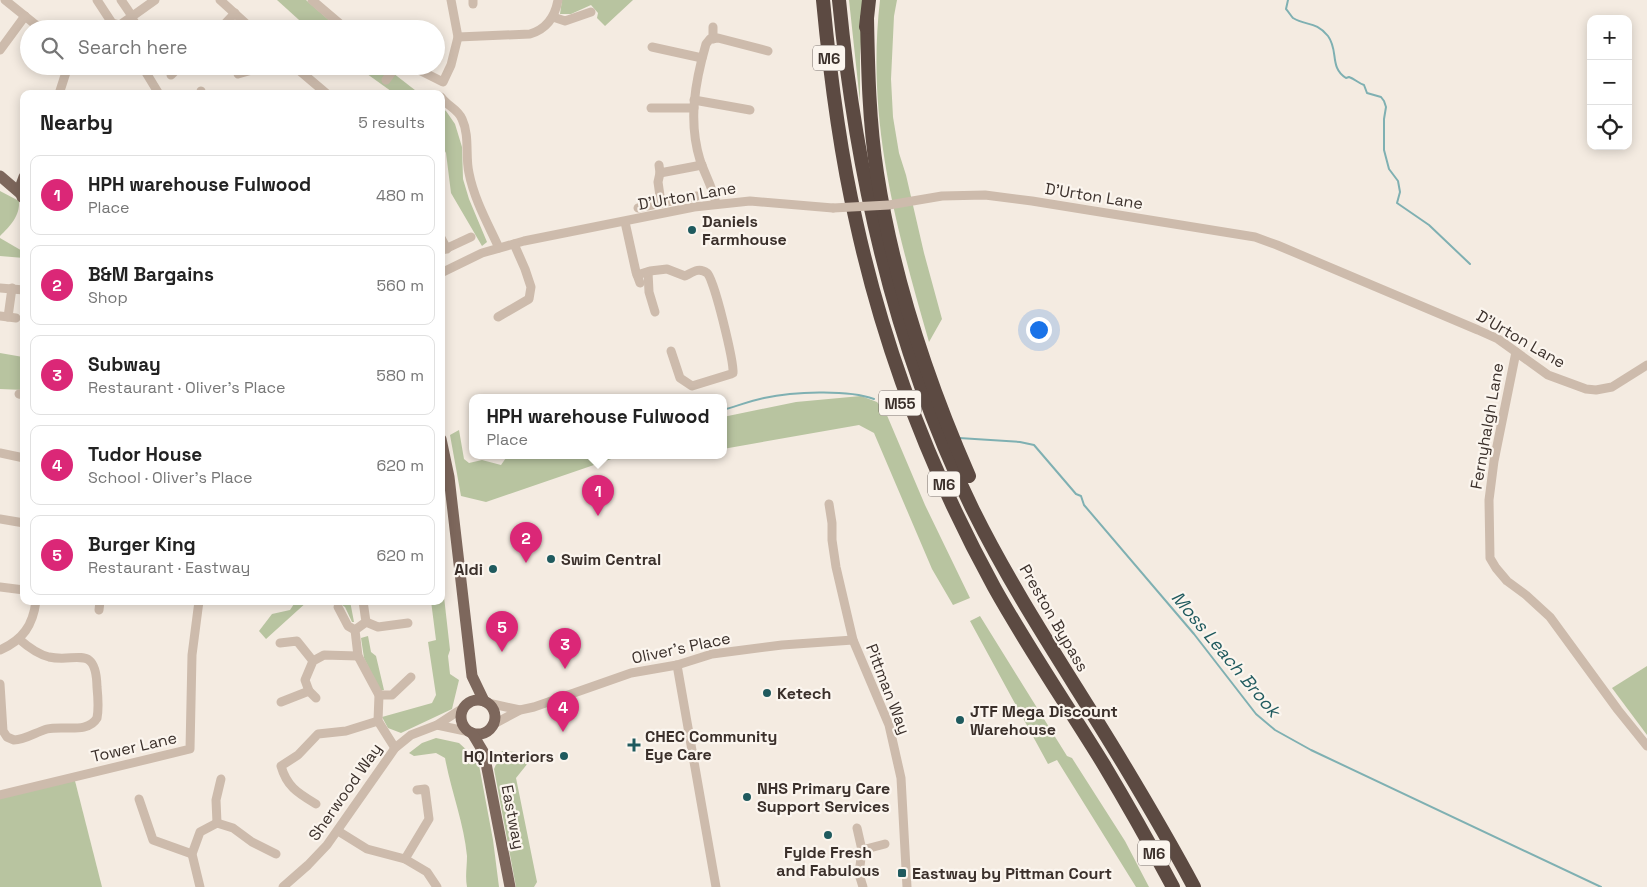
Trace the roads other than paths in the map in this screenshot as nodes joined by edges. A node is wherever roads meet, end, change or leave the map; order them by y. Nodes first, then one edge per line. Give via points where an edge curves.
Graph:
1 (5, 0) edge
2 (97, 0) edge
3 (121, 0) edge
4 (156, 0) edge
5 (220, 0) edge
6 (312, 0) edge
7 (452, 0) edge
8 (558, 0) edge
9 (814, 0) edge
10 (823, 0) edge
11 (839, 0) edge
12 (869, 0) edge
13 (591, 12) dead end
14 (235, 13) junction
15 (25, 16) junction
16 (132, 17) junction
17 (553, 17) junction
18 (867, 18) junction
19 (22, 20) edge
20 (30, 20) edge
21 (110, 20) edge
22 (128, 20) edge
23 (134, 20) edge
24 (228, 20) edge
25 (242, 20) edge
26 (335, 20) edge
27 (20, 23) edge
28 (713, 27) dead end
29 (458, 37) junction
30 (714, 39) junction
31 (652, 47) dead end
32 (0, 50) edge
33 (768, 51) dead end
34 (702, 58) junction
35 (66, 75) edge
36 (147, 75) edge
37 (305, 75) edge
38 (390, 75) edge
39 (422, 75) edge
40 (386, 80) dead end
41 (62, 90) edge
42 (157, 90) edge
43 (322, 90) edge
44 (440, 90) edge
45 (441, 90) edge
46 (445, 102) edge
47 (694, 104) junction
48 (651, 108) dead end
49 (750, 110) dead end
50 (702, 165) junction
51 (0, 175) edge
52 (20, 177) edge
53 (20, 195) edge
54 (697, 196) dead end
55 (661, 203) junction
56 (716, 204) junction
57 (638, 208) dead end
58 (625, 222) junction
59 (471, 237) dead end
60 (514, 244) junction
61 (499, 248) junction
62 (445, 250) edge
63 (445, 271) edge
64 (648, 272) junction
65 (0, 288) edge
66 (12, 288) junction
67 (20, 289) edge
68 (655, 312) dead end
69 (8, 317) edge
70 (498, 317) dead end
71 (671, 351) dead end
72 (1516, 352) junction
73 (910, 353) junction
74 (1647, 365) edge
75 (0, 453) edge
76 (445, 456) edge
77 (20, 457) edge
78 (829, 504) dead end
79 (0, 519) edge
80 (20, 522) edge
81 (0, 587) edge
82 (20, 590) edge
83 (35, 605) edge
84 (198, 605) edge
85 (364, 605) edge
86 (338, 607) dead end
87 (1028, 610) junction
88 (366, 622) junction
89 (408, 623) dead end
90 (355, 630) junction
91 (19, 639) junction
92 (853, 640) junction
93 (280, 644) dead end
94 (0, 650) edge
95 (358, 656) junction
96 (313, 661) junction
97 (677, 665) junction
98 (472, 676) junction
99 (412, 677) dead end
100 (0, 684) edge
101 (309, 691) junction
102 (378, 695) junction
103 (316, 698) dead end
104 (281, 702) dead end
105 (486, 702) junction
106 (464, 706) junction
107 (520, 710) junction
108 (378, 720) junction
109 (437, 725) junction
110 (491, 727) junction
111 (471, 732) junction
112 (1647, 746) edge
113 (394, 748) junction
114 (484, 753) junction
115 (221, 779) dead end
116 (417, 790) dead end
117 (0, 795) edge
118 (139, 799) dead end
119 (316, 804) dead end
120 (1135, 819) junction
121 (217, 823) junction
122 (857, 828) dead end
123 (338, 831) junction
124 (885, 844) dead end
125 (862, 850) junction
126 (192, 854) junction
127 (276, 854) dead end
128 (405, 859) junction
129 (200, 887) edge
130 (283, 887) edge
131 (437, 887) edge
132 (510, 887) edge
133 (716, 887) edge
134 (863, 887) edge
135 (907, 887) edge
136 (1173, 887) edge
137 (1194, 887) edge

1 - 15 street
2 - 21 street
3 - 16 street
4 - 16 street
5 - 14 street
6 - 26 street
7 - 29 street
8 - 17 street
9 - 120 highway, M55 via 828,116 847,220 870,314 907,422 958,538 986,590 1095,768
10 - 120 highway, M6 via 837,115 855,219 879,312 915,419 994,587
11 - 73 highway, M6 via 863,175 889,284
12 - 18 highway, M55
13 - 17 street via 565,21
14 - 24 street
14 - 25 street
15 - 19 street
15 - 20 street
16 - 22 street
16 - 23 street
17 - 29 street via 541,30 530,34
18 - 73 highway, M55 via 864,59 868,141 881,223
18 - 87 highway, M55 via 873,141 886,221 901,281 953,440
27 - 32 street
28 - 30 street
29 - 45 street
30 - 33 street via 754,44
30 - 34 street via 706,44
31 - 34 street
34 - 47 street
35 - 41 street
36 - 42 street
37 - 43 street
38 - 40 street
39 - 44 street
46 - 61 street via 462,119 471,185
47 - 48 street
47 - 49 street
47 - 50 street via 696,145
50 - 55 street via 660,169
50 - 56 street via 714,190
51 - 52 main road
51 - 53 main road
54 - 55 street
55 - 57 street
56 - 58 street, D'Urton Lane
56 - 72 street, D'Urton Lane, bridge via 762,201 833,208 888,205 942,196 985,195 1255,237 1478,330
58 - 60 street, D'Urton Lane
58 - 64 street via 639,279
59 - 62 street
60 - 61 street, D'Urton Lane
60 - 70 street via 532,287 528,299
61 - 63 street, D'Urton Lane
64 - 68 street
64 - 71 street via 667,269 685,276 698,270 710,276 733,373 692,386 680,378
65 - 66 street
66 - 67 street
66 - 69 street
72 - 74 street, D'Urton Lane via 1548,375 1596,390 1612,387
72 - 112 street, Fernyhalgh Lane via 1489,500 1490,558 1507,581 1550,617
73 - 87 highway, Preston Bypass / M6 via 963,487
75 - 77 street
76 - 98 main road
78 - 92 street, Pittman Way via 836,566
79 - 80 street
81 - 82 street
83 - 91 street via 30,625
84 - 117 street, Tower Lane via 192,655 190,749
85 - 88 street
86 - 90 street via 348,626
87 - 137 highway, Preston Bypass / M6
88 - 89 street via 378,627
88 - 90 street
90 - 95 street
91 - 94 street
91 - 100 street via 39,654 80,657 92,663 97,674 98,718 88,727 54,728 14,740 3,731
92 - 97 street, Oliver's Place via 744,649 712,654
92 - 135 street, Pittman Way via 889,725 901,778
93 - 96 street via 297,641
95 - 96 street via 324,655
95 - 102 street
96 - 101 street via 305,680
97 - 107 street, Oliver's Place via 631,673
97 - 133 street
98 - 105 main road
98 - 106 main road
99 - 102 street via 392,695
101 - 103 street
101 - 104 street
102 - 108 street
105 - 106 main road via 474,700
105 - 107 street, Oliver's Place
105 - 110 main road via 495,716
106 - 109 street, Sherwood Way
106 - 111 main road via 460,718
107 - 110 street, Oliver's Place
108 - 113 street
108 - 119 street via 346,731 318,734 298,755 281,766 285,780
109 - 111 street
109 - 113 street, Sherwood Way via 411,735
110 - 111 main road via 482,733
110 - 114 main road, Eastway
111 - 114 main road, Eastway
113 - 123 street, Sherwood Way
114 - 132 main road, Eastway
115 - 121 street via 216,800
116 - 128 street via 425,789 429,819
118 - 126 street via 153,840
120 - 136 highway, M6
121 - 126 street via 200,832
121 - 127 street via 234,828
122 - 125 street
123 - 128 street via 367,849
123 - 130 street, Sherwood Way
124 - 125 street
125 - 134 street via 859,874
126 - 129 street
128 - 131 street via 427,872

